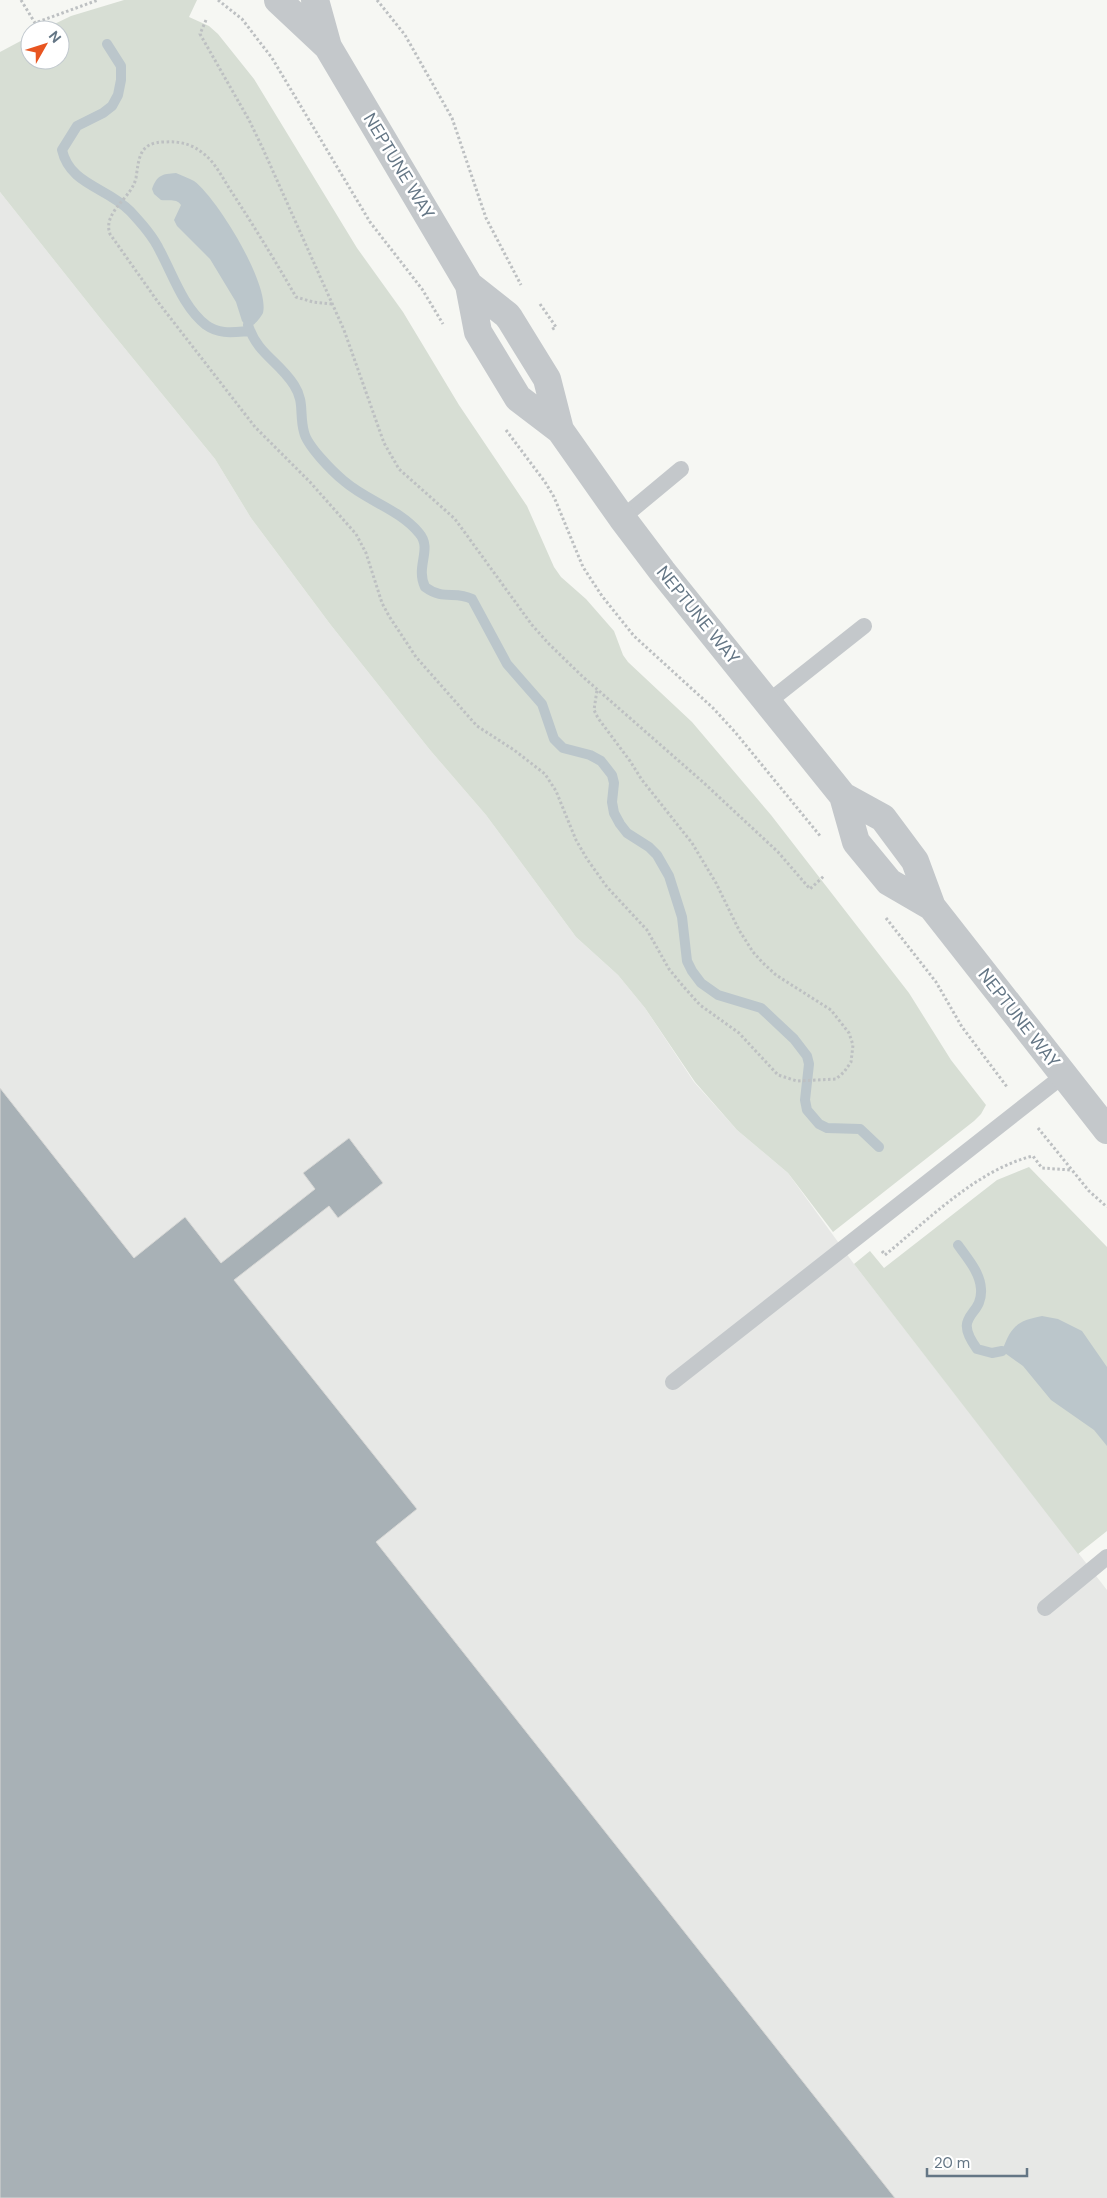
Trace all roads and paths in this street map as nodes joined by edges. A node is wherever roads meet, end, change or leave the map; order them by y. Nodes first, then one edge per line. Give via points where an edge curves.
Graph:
1 (21, 0) edge
2 (98, 0) edge
3 (278, 0) edge
4 (315, 0) edge
5 (377, 0) edge
6 (206, 20) dead end
7 (328, 47) junction
8 (523, 289) dead end
9 (535, 299) dead end
10 (332, 304) junction
11 (556, 327) dead end
12 (681, 469) dead end
13 (622, 518) junction
14 (864, 626) dead end
15 (597, 690) junction
16 (768, 702) junction
17 (824, 876) dead end
18 (1064, 1075) junction
19 (1107, 1130) edge
20 (1054, 1148) dead end
21 (1072, 1170) junction
22 (1107, 1207) edge
23 (865, 1230) junction
24 (673, 1382) dead end
25 (1107, 1557) edge
26 (1044, 1608) dead end

1 - 2 path via 35,23
3 - 7 street, NEPTUNE WAY
4 - 7 street, NEPTUNE WAY
5 - 8 path via 405,35 452,118 486,218
6 - 10 path via 200,34 249,120
7 - 13 street, NEPTUNE WAY via 469,285 507,315 547,379 560,430
9 - 11 path
10 - 15 path via 384,443 399,469 455,520 532,626
10 - 15 path via 296,298 205,155 177,141 161,142 144,149 138,157 135,180 109,222 110,234 255,427 356,534 386,609 416,657 477,726 545,774 587,859 606,886 647,930 669,969 700,1005 739,1033 769,1068 782,1077 797,1082 836,1079 851,1062 853,1045 849,1033 831,1010 776,975 753,952 692,843 598,718 594,710
12 - 13 lane
13 - 16 street, NEPTUNE WAY
14 - 16 lane
15 - 17 path via 771,845 810,889
16 - 18 street, NEPTUNE WAY via 843,796 883,818 915,861 932,906
18 - 19 street, NEPTUNE WAY
18 - 23 lane
20 - 21 path
21 - 22 path
21 - 23 path via 1042,1168 1033,1156 1014,1160 952,1201 885,1255
23 - 24 lane
25 - 26 lane

